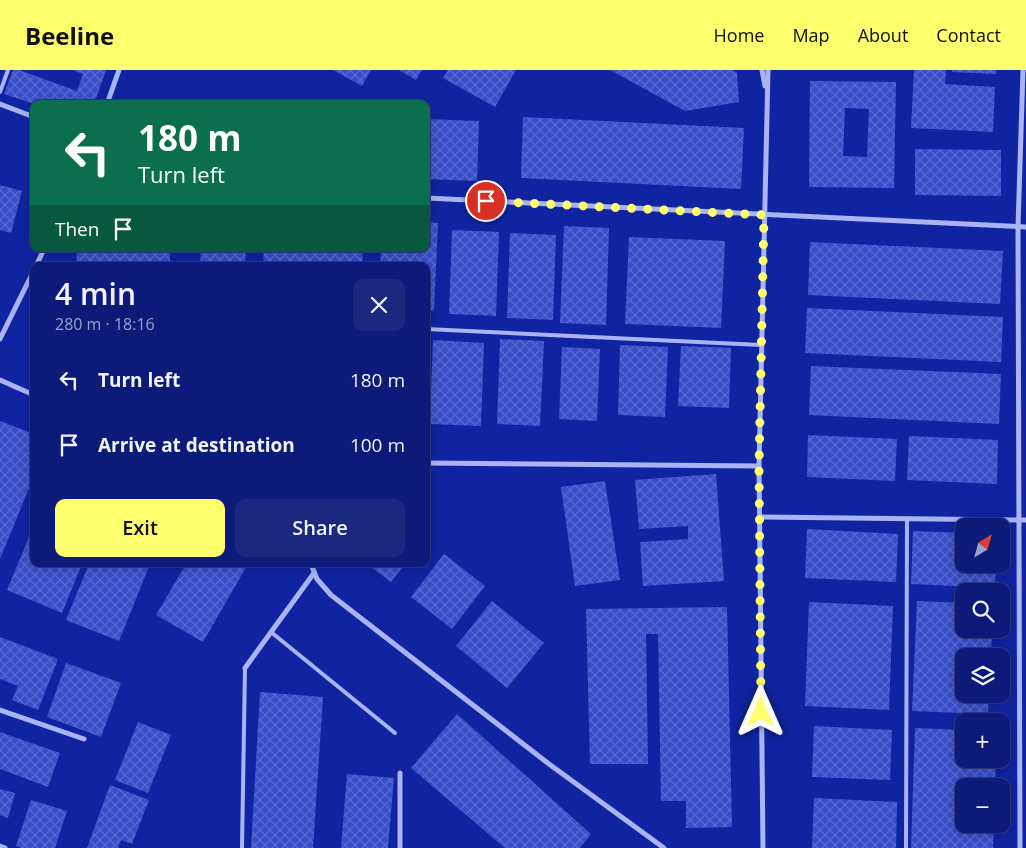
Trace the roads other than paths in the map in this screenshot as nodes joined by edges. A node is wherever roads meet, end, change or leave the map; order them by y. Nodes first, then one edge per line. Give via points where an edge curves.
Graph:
1 (8, 70) edge
2 (119, 70) edge
3 (762, 70) edge
4 (768, 70) edge
5 (1023, 70) edge
6 (0, 92) edge
7 (767, 99) junction
8 (108, 100) edge
9 (0, 104) edge
10 (30, 115) edge
11 (430, 198) edge
12 (764, 215) junction
13 (1018, 227) junction
14 (1026, 227) edge
15 (30, 278) edge
16 (430, 329) edge
17 (0, 339) edge
18 (761, 345) junction
19 (0, 380) edge
20 (30, 393) edge
21 (430, 463) edge
22 (759, 466) junction
23 (760, 517) junction
24 (907, 519) junction
25 (1019, 520) junction
26 (1026, 520) edge
27 (312, 567) edge
28 (314, 573) junction
29 (271, 632) junction
30 (245, 668) joint
31 (0, 710) edge
32 (394, 733) dead end
33 (84, 739) dead end
34 (400, 773) dead end
35 (0, 846) edge
36 (4, 848) edge
37 (242, 848) edge
38 (400, 848) edge
39 (664, 848) edge
40 (762, 848) edge
41 (906, 848) edge
42 (1020, 848) edge

1 - 6 lane
2 - 8 street
3 - 7 street
4 - 7 street
5 - 13 street
7 - 12 street
9 - 10 street
11 - 12 street
12 - 13 street
12 - 18 street
13 - 14 street
13 - 25 street
15 - 17 street
16 - 18 lane
18 - 22 street
19 - 20 street
21 - 22 street
22 - 23 street
23 - 24 street
23 - 40 street
24 - 25 street
24 - 41 lane
25 - 26 street
25 - 42 street
27 - 28 street
28 - 29 street
28 - 39 street via 331,595 549,764
29 - 30 street
29 - 32 lane
30 - 37 lane
31 - 33 street
34 - 38 street
35 - 36 street

